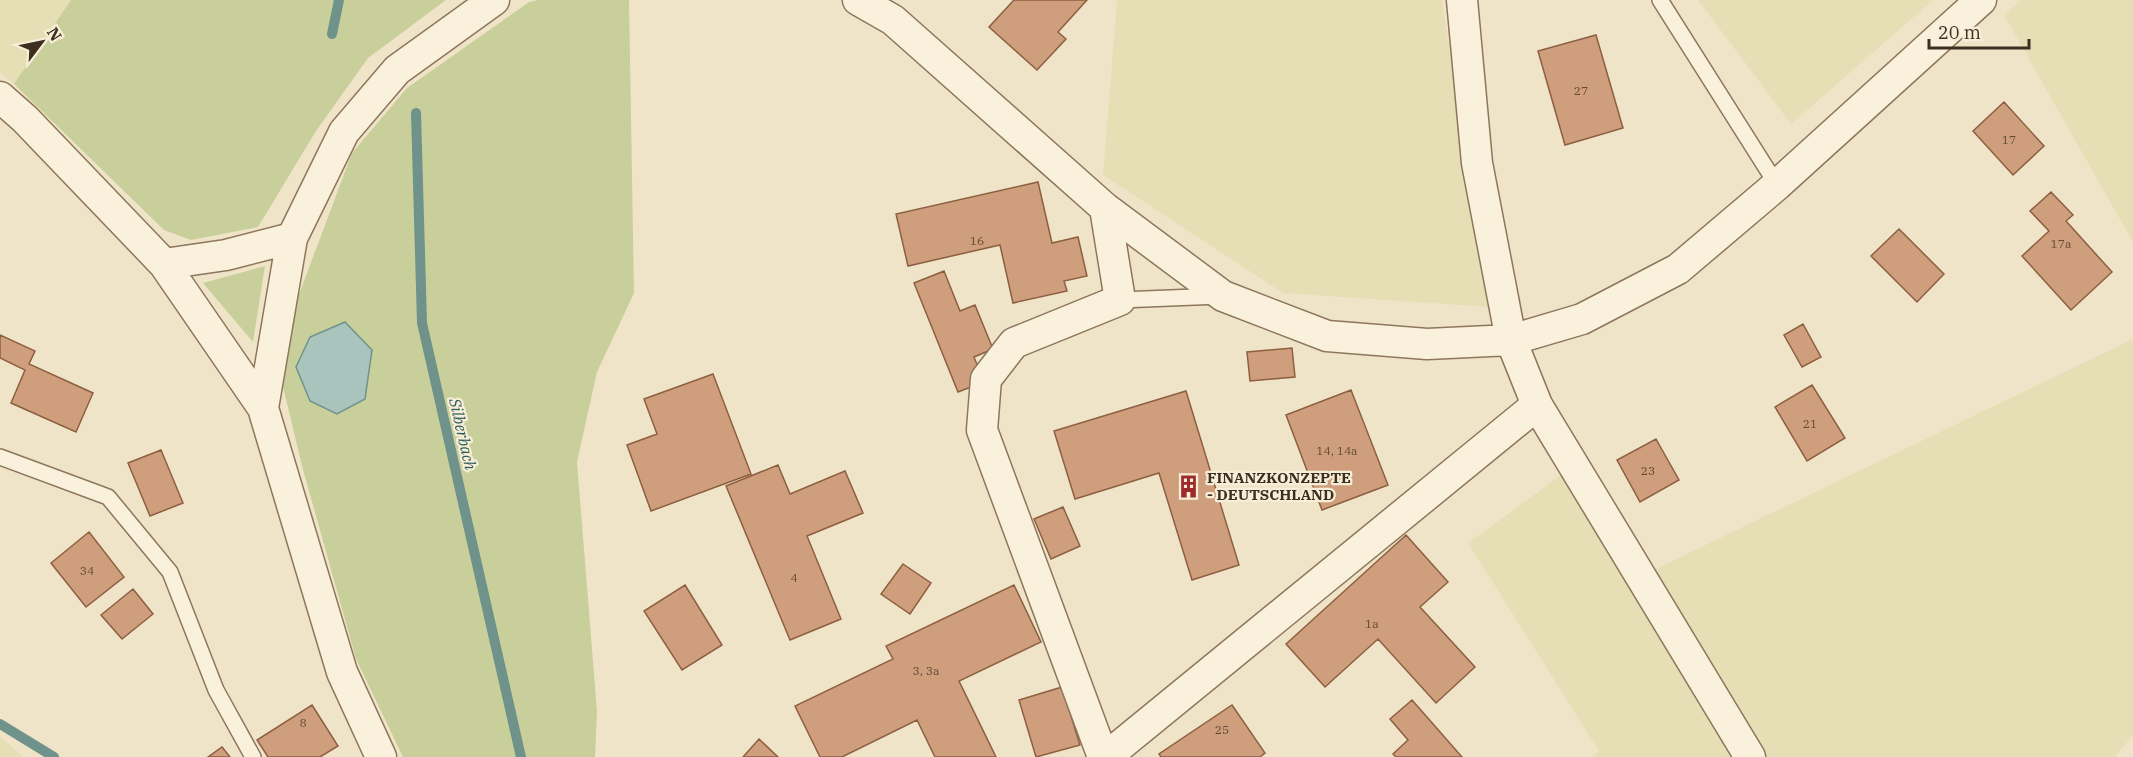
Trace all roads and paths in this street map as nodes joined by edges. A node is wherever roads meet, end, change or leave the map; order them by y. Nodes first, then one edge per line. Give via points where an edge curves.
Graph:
1 (495, 0) edge
2 (858, 0) edge
3 (1462, 0) edge
4 (1660, 0) edge
5 (1981, 0) edge
6 (0, 97) edge
7 (1778, 185) junction
8 (1105, 207) junction
9 (292, 238) junction
10 (164, 264) junction
11 (1223, 296) junction
12 (1120, 300) junction
13 (1511, 340) junction
14 (1537, 405) junction
15 (263, 408) junction
16 (0, 457) edge
17 (253, 757) edge
18 (381, 757) edge
19 (1104, 757) edge
20 (1750, 757) edge

1 - 9 street via 397,70 344,132
2 - 8 street via 893,20
3 - 13 street via 1477,162
4 - 7 lane
5 - 7 street
6 - 10 street via 26,119
7 - 13 street via 1678,269 1582,318
8 - 11 street
8 - 12 street
9 - 10 street via 226,255
9 - 15 street
10 - 15 street
11 - 12 lane
11 - 13 street via 1327,336 1427,344
12 - 19 street via 1014,343 986,379 982,430
13 - 14 street
14 - 19 street
14 - 20 street
15 - 18 street via 342,672
16 - 17 lane via 108,497 170,572 216,690

